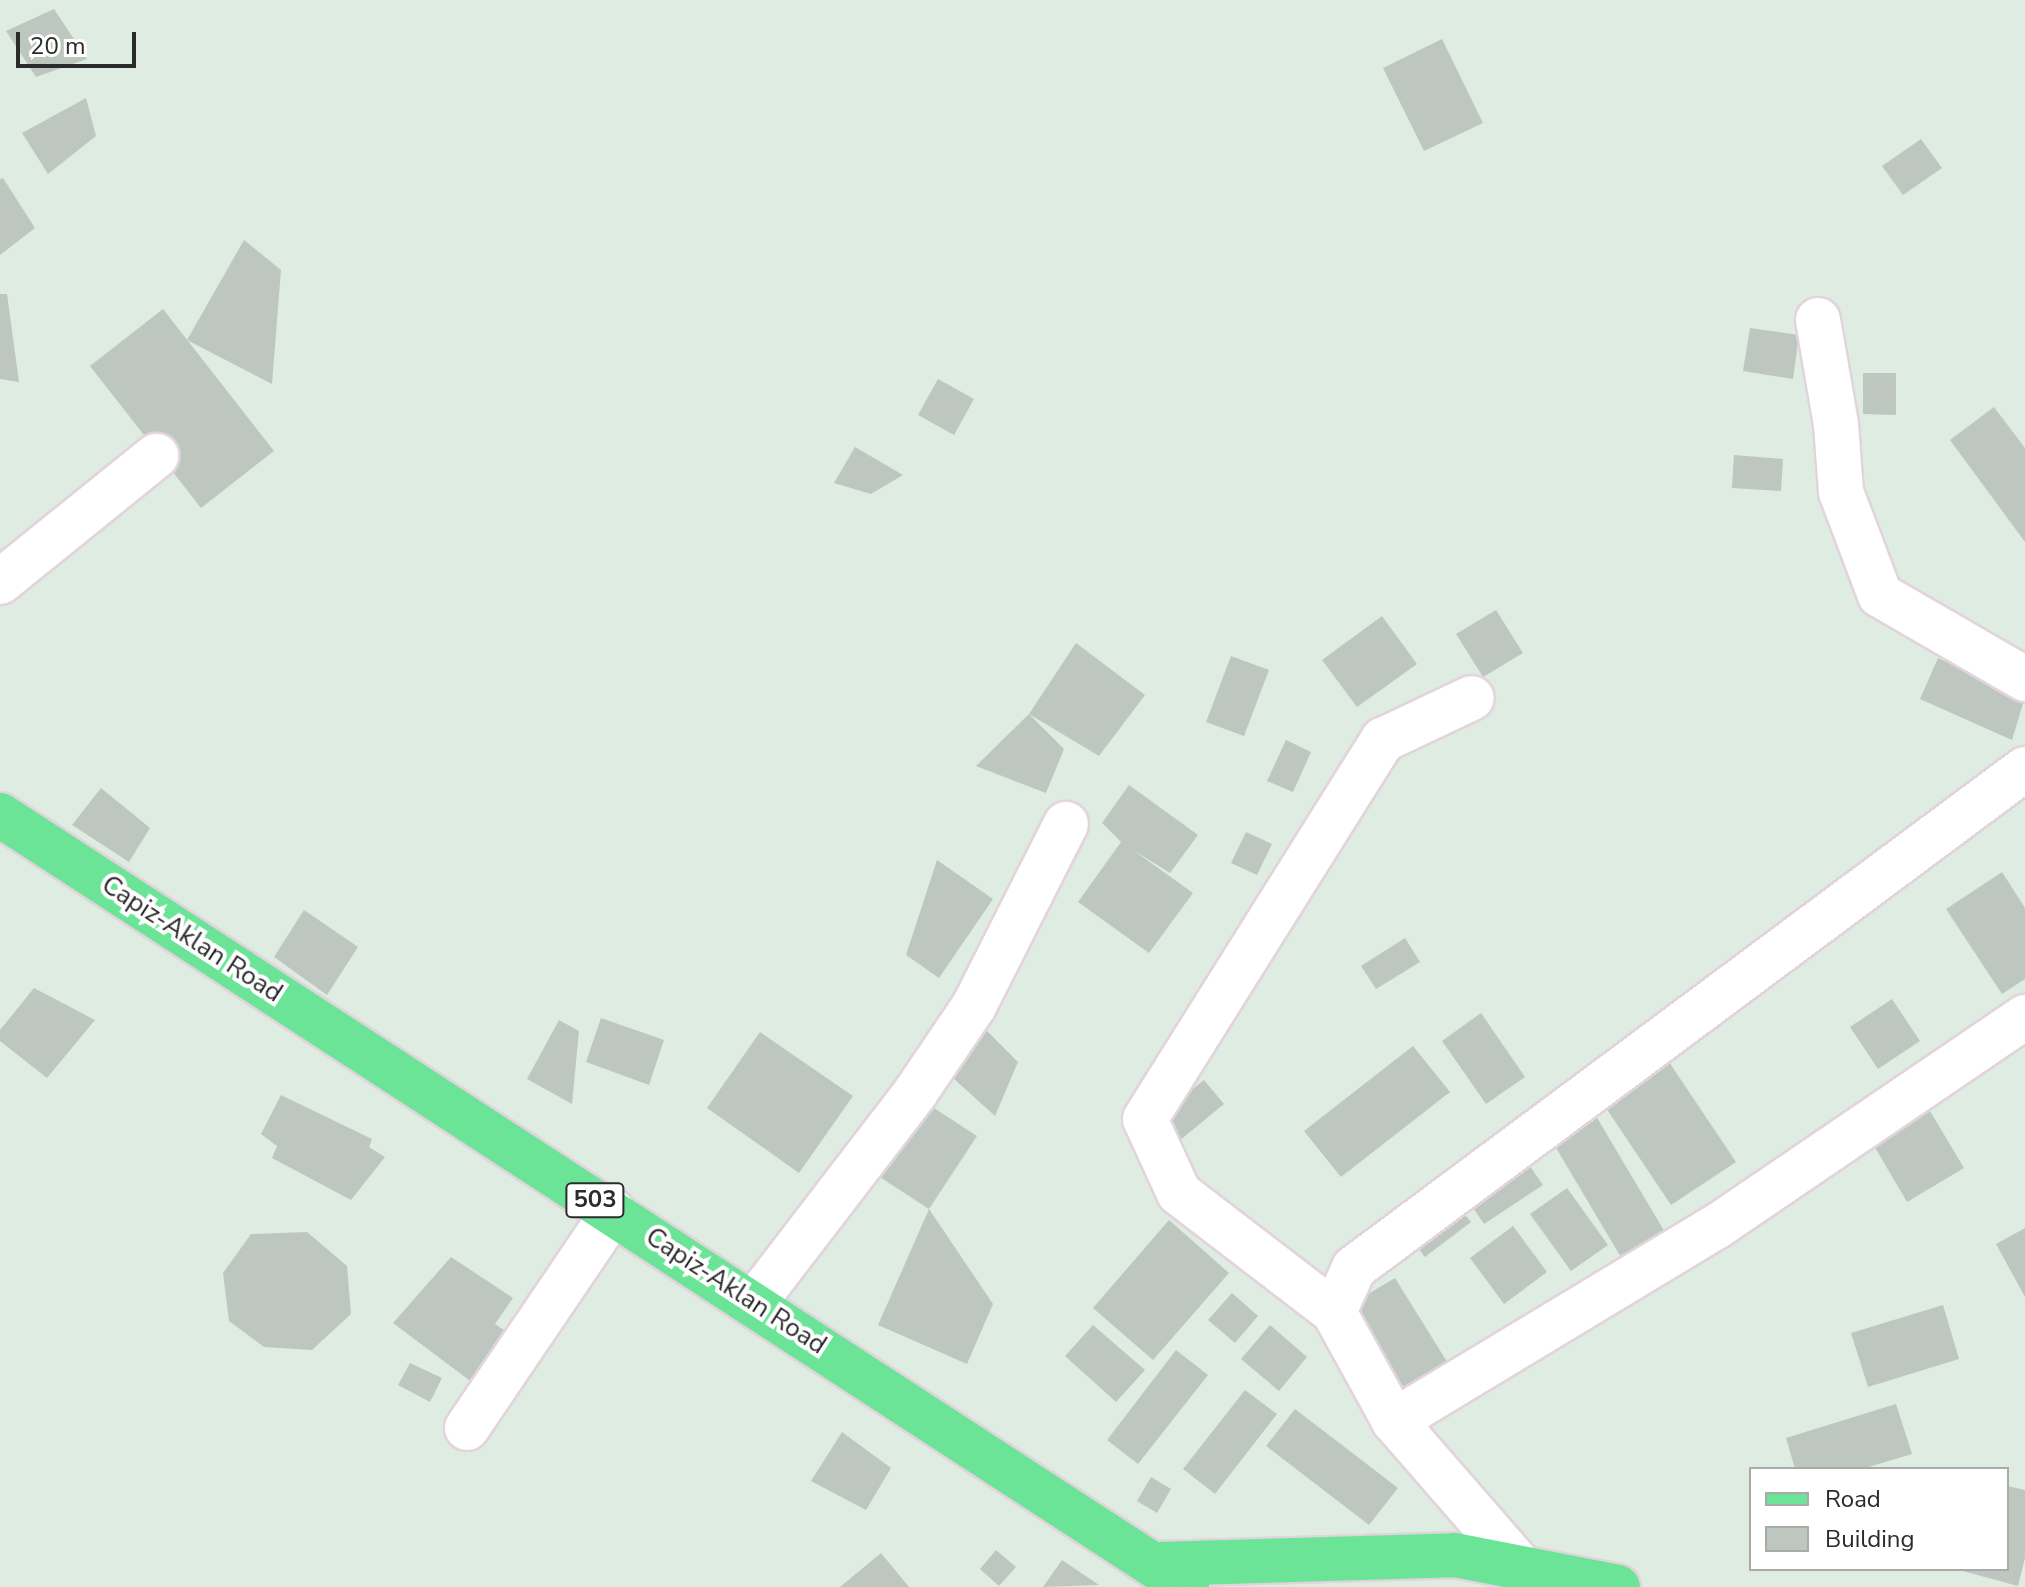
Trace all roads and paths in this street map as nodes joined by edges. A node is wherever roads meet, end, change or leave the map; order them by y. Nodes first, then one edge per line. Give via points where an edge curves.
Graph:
1 (1818, 320) dead end
2 (156, 456) dead end
3 (0, 582) edge
4 (2025, 679) edge
5 (1472, 698) dead end
6 (2025, 769) edge
7 (0, 815) edge
8 (1066, 824) dead end
9 (2025, 1017) edge
10 (613, 1212) junction
11 (754, 1303) junction
12 (1334, 1312) junction
13 (1394, 1421) junction
14 (467, 1428) dead end
15 (1477, 1558) junction
16 (1521, 1567) junction
17 (1173, 1576) edge
18 (1440, 1587) edge
19 (1618, 1587) edge

1 - 4 street via 1836,424 1841,492 1880,595
2 - 3 street
5 - 12 street via 1383,740 1145,1119 1179,1193
6 - 12 street via 1354,1268
7 - 10 main road, Capiz-Aklan Road / 503
8 - 11 street via 974,1006 915,1093
9 - 13 street via 1716,1227
10 - 11 main road, Capiz-Aklan Road / 503
10 - 14 street
11 - 17 main road, Capiz-Aklan Road / 503
12 - 13 street
13 - 16 street
15 - 16 main road, 503
15 - 17 main road, 503
15 - 18 main road
16 - 19 main road, 503

